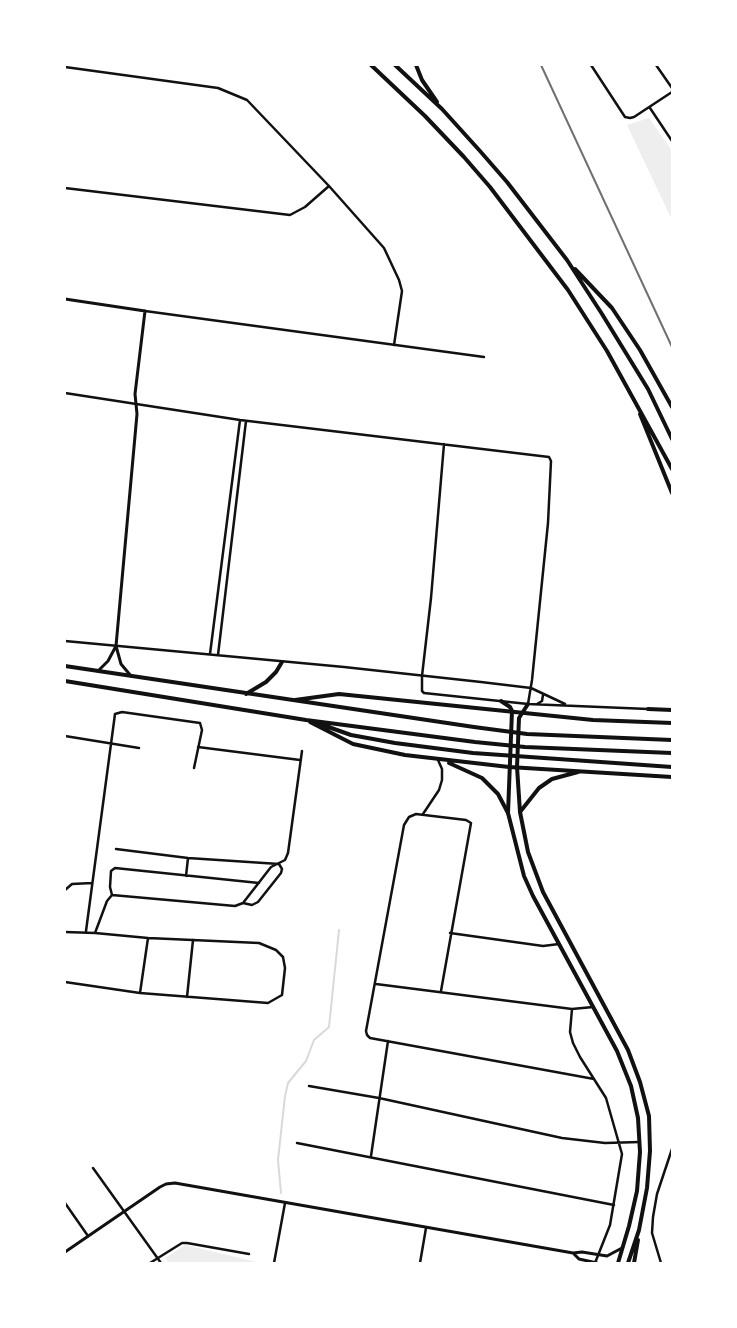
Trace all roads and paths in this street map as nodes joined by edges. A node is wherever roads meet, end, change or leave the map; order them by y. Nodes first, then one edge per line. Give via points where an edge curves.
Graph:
1 (371, 65) edge
2 (395, 65) edge
3 (416, 65) edge
4 (590, 65) edge
5 (656, 65) edge
6 (65, 67) edge
7 (672, 88) edge
8 (672, 92) edge
9 (650, 108) junction
10 (442, 109) junction
11 (672, 141) edge
12 (329, 186) junction
13 (65, 188) edge
14 (567, 260) junction
15 (65, 299) edge
16 (145, 311) junction
17 (394, 345) junction
18 (484, 357) dead end
19 (65, 393) edge
20 (633, 398) junction
21 (136, 403) junction
22 (672, 406) edge
23 (240, 420) junction
24 (246, 421) junction
25 (672, 439) edge
26 (444, 444) junction
27 (672, 469) edge
28 (672, 493) edge
29 (65, 641) edge
30 (116, 646) junction
31 (210, 654) junction
32 (218, 655) junction
33 (282, 662) junction
34 (65, 666) edge
35 (98, 671) junction
36 (132, 676) junction
37 (422, 676) junction
38 (65, 681) edge
39 (530, 688) junction
40 (246, 694) junction
41 (542, 694) junction
42 (290, 701) junction
43 (501, 701) junction
44 (528, 704) junction
45 (537, 704) junction
46 (565, 704) junction
47 (648, 709) joint
48 (672, 710) edge
49 (306, 720) junction
50 (672, 723) edge
51 (65, 736) edge
52 (672, 740) edge
53 (111, 745) junction
54 (198, 747) junction
55 (139, 748) dead end
56 (302, 751) dead end
57 (672, 753) edge
58 (300, 760) junction
59 (438, 760) junction
60 (444, 760) junction
61 (509, 767) junction
62 (194, 768) dead end
63 (517, 768) junction
64 (672, 768) edge
65 (582, 771) junction
66 (672, 777) edge
67 (520, 812) junction
68 (508, 813) junction
69 (423, 814) junction
70 (116, 849) dead end
71 (188, 858) junction
72 (278, 864) junction
73 (186, 876) junction
74 (92, 883) junction
75 (259, 883) junction
76 (65, 890) edge
77 (112, 895) junction
78 (243, 903) junction
79 (65, 932) edge
80 (86, 932) junction
81 (95, 933) junction
82 (450, 933) junction
83 (148, 938) junction
84 (193, 940) junction
85 (559, 944) junction
86 (65, 982) edge
87 (376, 984) junction
88 (441, 991) junction
89 (140, 993) junction
90 (187, 997) junction
91 (593, 1007) junction
92 (572, 1009) junction
93 (388, 1041) junction
94 (594, 1079) junction
95 (309, 1086) dead end
96 (380, 1098) junction
97 (640, 1142) junction
98 (297, 1143) dead end
99 (619, 1143) junction
100 (672, 1149) edge
101 (371, 1156) junction
102 (93, 1168) dead end
103 (285, 1202) junction
104 (65, 1203) edge
105 (614, 1205) junction
106 (124, 1210) junction
107 (426, 1228) junction
108 (639, 1230) junction
109 (88, 1236) junction
110 (622, 1248) junction
111 (65, 1252) edge
112 (574, 1253) junction
113 (250, 1254) dead end
114 (598, 1255) junction
115 (158, 1258) junction
116 (150, 1263) edge
117 (161, 1263) edge
118 (274, 1263) edge
119 (420, 1263) edge
120 (596, 1263) edge
121 (618, 1263) edge
122 (628, 1263) edge
123 (634, 1263) edge
124 (661, 1263) edge

1 - 20 main road via 425,116 490,187 568,290
2 - 10 main road
3 - 10 main road
4 - 9 street via 625,117 634,117
5 - 7 street
6 - 12 street via 218,88 232,93 247,100
8 - 9 street
9 - 11 street
10 - 14 main road via 507,182
12 - 13 street via 305,207 290,215
12 - 17 street via 384,248 399,280 402,291
14 - 22 main road via 612,308
14 - 25 main road via 648,389
15 - 16 street
16 - 17 street
16 - 21 street
17 - 18 street
19 - 21 street
20 - 27 main road
20 - 28 main road
21 - 23 street
21 - 30 street
23 - 24 street
23 - 31 street
24 - 26 street
24 - 32 street
26 - 37 street
26 - 39 street via 549,457 551,461 548,524
29 - 30 street
30 - 31 street
30 - 35 street
30 - 36 street via 121,664
31 - 32 street
32 - 33 street
33 - 37 street
33 - 40 main road via 266,682
34 - 35 main road
35 - 36 main road
36 - 40 main road
37 - 39 street
37 - 43 street via 424,692
38 - 49 main road
39 - 41 street
39 - 44 street
40 - 42 main road
41 - 45 street via 543,699
41 - 46 street
42 - 50 main road via 339,694 593,720
42 - 52 main road via 527,734
43 - 44 street
43 - 61 main road via 512,710
44 - 45 street
44 - 63 main road via 519,718
45 - 46 street
46 - 47 street
47 - 48 main road
49 - 57 main road via 525,747
49 - 59 main road via 353,744
49 - 64 main road via 351,735 395,743 473,753
51 - 53 street
53 - 54 street via 116,714 122,712 200,724 202,730
53 - 55 street
53 - 74 street
54 - 58 street
54 - 62 street
56 - 58 street
58 - 72 street via 288,853
59 - 60 main road
59 - 69 street via 442,780
60 - 61 main road
60 - 68 main road via 482,778 498,794
61 - 63 main road
61 - 68 main road
63 - 65 main road
63 - 67 main road
65 - 66 main road
65 - 67 main road via 552,779 539,788
67 - 108 main road via 528,852 543,892 628,1050 640,1082 648,1116 650,1151
68 - 85 main road via 524,876
69 - 82 street via 471,823
69 - 87 street via 409,817 404,824
70 - 71 street
71 - 72 street
71 - 73 street
72 - 75 street via 271,867
72 - 78 street via 282,868 281,873 258,902 252,905
73 - 75 street
73 - 77 street via 115,868 110,874
74 - 76 street via 72,884
74 - 80 street
75 - 78 street
77 - 78 street via 235,906
77 - 81 street
79 - 80 street
80 - 81 street
81 - 83 street
82 - 85 street via 543,946
82 - 88 street
83 - 84 street
83 - 89 street
84 - 90 street
84 - 90 street via 259,943 276,950 283,957 285,968 282,995 268,1003
85 - 91 main road
86 - 89 street
87 - 88 street
87 - 93 street via 367,1036
88 - 92 street
89 - 90 street
91 - 92 street
91 - 97 main road via 617,1051 631,1086
92 - 94 street via 570,1032 573,1043
93 - 94 street
93 - 96 street
94 - 99 street via 606,1098
95 - 96 street
96 - 99 street via 562,1138
96 - 101 street
97 - 99 street
97 - 110 main road via 637,1191
98 - 101 street
99 - 105 street via 622,1160
100 - 124 street via 653,1217 652,1234
101 - 105 street
102 - 106 street
103 - 106 street via 175,1183 160,1187
103 - 107 street
103 - 118 street
104 - 109 street
105 - 114 street via 608,1233
106 - 109 street
106 - 115 street
107 - 112 street
107 - 119 street
108 - 122 main road
108 - 123 main road
109 - 111 street
110 - 114 street via 607,1256
110 - 121 main road
112 - 114 street
112 - 120 street via 579,1259
113 - 115 street via 187,1242
114 - 120 street
115 - 116 street
115 - 117 street

